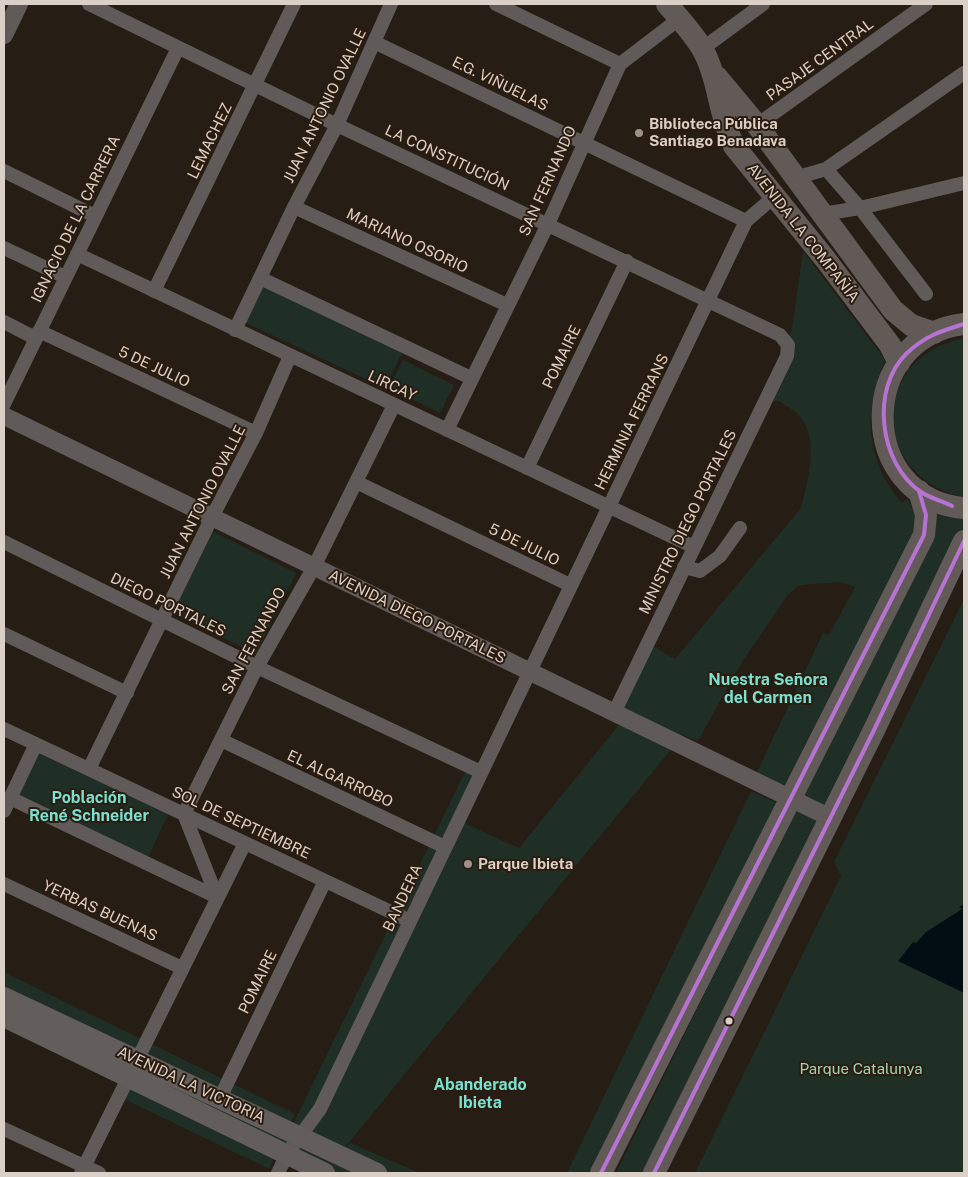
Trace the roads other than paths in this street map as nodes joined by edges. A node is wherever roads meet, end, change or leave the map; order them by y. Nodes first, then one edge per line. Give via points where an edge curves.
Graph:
1 (19, 4) edge
2 (89, 4) edge
3 (391, 4) edge
4 (496, 4) edge
5 (763, 4) edge
6 (926, 4) edge
7 (289, 5) edge
8 (673, 11) edge
9 (4, 34) edge
10 (374, 42) junction
11 (178, 48) junction
12 (707, 59) junction
13 (620, 64) junction
14 (964, 74) edge
15 (256, 85) junction
16 (337, 125) junction
17 (757, 125) junction
18 (583, 142) junction
19 (826, 169) junction
20 (4, 171) edge
21 (795, 178) junction
22 (964, 183) edge
23 (775, 196) junction
24 (294, 207) junction
25 (860, 208) junction
26 (822, 214) junction
27 (95, 216) junction
28 (746, 221) junction
29 (548, 224) junction
30 (4, 248) edge
31 (77, 254) junction
32 (627, 261) junction
33 (65, 277) junction
34 (260, 278) junction
35 (154, 291) junction
36 (926, 294) dead end
37 (708, 302) junction
38 (507, 305) junction
39 (4, 322) edge
40 (964, 324) edge
41 (235, 330) junction
42 (934, 333) junction
43 (37, 334) junction
44 (788, 345) joint
45 (290, 356) junction
46 (899, 362) junction
47 (471, 378) junction
48 (4, 404) edge
49 (394, 405) junction
50 (4, 416) edge
51 (446, 430) junction
52 (256, 434) junction
53 (527, 468) junction
54 (356, 482) junction
55 (919, 491) junction
56 (608, 506) junction
57 (964, 508) edge
58 (212, 517) junction
59 (740, 528) dead end
60 (964, 541) edge
61 (4, 542) edge
62 (694, 547) junction
63 (314, 567) junction
64 (684, 568) junction
65 (570, 585) junction
66 (162, 620) junction
67 (4, 634) edge
68 (257, 667) junction
69 (529, 671) junction
70 (127, 692) junction
71 (614, 712) junction
72 (4, 729) edge
73 (220, 740) junction
74 (36, 744) junction
75 (89, 769) junction
76 (481, 772) junction
77 (10, 798) junction
78 (791, 798) junction
79 (4, 811) edge
80 (184, 814) junction
81 (831, 818) junction
82 (244, 843) junction
83 (445, 847) junction
84 (325, 881) junction
85 (4, 884) edge
86 (217, 897) junction
87 (410, 921) junction
88 (182, 968) junction
89 (4, 997) edge
90 (4, 1017) edge
91 (133, 1068) junction
92 (220, 1098) junction
93 (4, 1128) edge
94 (302, 1137) junction
95 (288, 1154) junction
96 (83, 1170) edge
97 (99, 1173) edge
98 (278, 1173) edge
99 (325, 1173) edge
100 (377, 1173) edge
101 (601, 1173) edge
102 (654, 1173) edge

1 - 9 street
2 - 11 street, LA CONSTITUCIÓN
3 - 10 street, JUAN ANTONIO OVALLE
4 - 13 street
5 - 12 street
6 - 17 street, PASAJE CENTRAL
7 - 15 street, LEMACHEZ
8 - 12 main road, AVENIDA LA COMPAÑÍA
8 - 13 street, SAN FERNANDO
10 - 16 street, JUAN ANTONIO OVALLE
10 - 18 street, E.G. VIÑUELAS
11 - 15 street, LA CONSTITUCIÓN
11 - 27 street, IGNACIO DE LA CARRERA
12 - 17 main road, AVENIDA LA COMPAÑÍA
12 - 23 main road, AVENIDA LA COMPAÑÍA via 731,140
13 - 18 street, SAN FERNANDO
14 - 19 street
15 - 16 street, LA CONSTITUCIÓN
15 - 35 street, LEMACHEZ
16 - 24 street, JUAN ANTONIO OVALLE
16 - 29 street, LA CONSTITUCIÓN
17 - 21 main road, AVENIDA LA COMPAÑÍA
18 - 28 street, E.G. VIÑUELAS
18 - 29 street, SAN FERNANDO
19 - 21 street
19 - 25 street
20 - 27 street
21 - 26 main road, AVENIDA LA COMPAÑÍA
22 - 25 street
23 - 28 street, HERMINIA FERRANS
23 - 46 main road, AVENIDA LA COMPAÑÍA via 879,331
24 - 34 street, JUAN ANTONIO OVALLE
24 - 38 street, MARIANO OSORIO
25 - 26 street
25 - 36 street
26 - 42 main road, AVENIDA LA COMPAÑÍA via 893,310 911,325
27 - 31 street, IGNACIO DE LA CARRERA
28 - 37 street, HERMINIA FERRANS
29 - 32 street, LA CONSTITUCIÓN
29 - 38 street, SAN FERNANDO
30 - 33 street
31 - 33 street, IGNACIO DE LA CARRERA
31 - 35 street, LIRCAY
32 - 37 street, LA CONSTITUCIÓN
32 - 53 street, POMAIRE
33 - 43 street, IGNACIO DE LA CARRERA
34 - 41 street, JUAN ANTONIO OVALLE
34 - 47 street
35 - 41 street, LIRCAY
37 - 44 street, LA CONSTITUCIÓN via 780,335
37 - 56 street, HERMINIA FERRANS
38 - 47 street, SAN FERNANDO
39 - 43 street, 5 DE JULIO
40 - 42 main road
41 - 45 street, LIRCAY
42 - 46 main road via 914,346
43 - 48 street, IGNACIO DE LA CARRERA
43 - 52 street, 5 DE JULIO
44 - 62 street, MINISTRO DIEGO PORTALES via 787,356
45 - 49 street, LIRCAY
45 - 52 street, JUAN ANTONIO OVALLE
46 - 55 main road via 884,392 882,425 891,457 899,471
47 - 51 street, SAN FERNANDO
49 - 51 street, LIRCAY
49 - 54 street, SAN FERNANDO
50 - 58 street, AVENIDA DIEGO PORTALES
51 - 53 street, LIRCAY
52 - 58 street, JUAN ANTONIO OVALLE
53 - 56 street, LIRCAY
54 - 63 street, SAN FERNANDO
54 - 65 street, 5 DE JULIO
55 - 57 main road via 944,504
55 - 78 main road via 926,516 924,535
56 - 62 street, LIRCAY
56 - 65 street, HERMINIA FERRANS
58 - 63 street, AVENIDA DIEGO PORTALES
58 - 66 street, JUAN ANTONIO OVALLE
59 - 64 street via 720,556 700,572
60 - 81 main road
61 - 66 street, DIEGO PORTALES
62 - 64 street, MINISTRO DIEGO PORTALES
63 - 68 street, SAN FERNANDO
63 - 69 street, AVENIDA DIEGO PORTALES
64 - 71 street, MINISTRO DIEGO PORTALES
65 - 69 street, HERMINIA FERRANS
66 - 68 street, DIEGO PORTALES
66 - 70 street, JUAN ANTONIO OVALLE
67 - 70 street
68 - 73 street, SAN FERNANDO
68 - 76 street, DIEGO PORTALES
69 - 71 street, AVENIDA DIEGO PORTALES
69 - 76 street, BANDERA
70 - 75 street, JUAN ANTONIO OVALLE
71 - 78 street, AVENIDA DIEGO PORTALES
72 - 74 street, SOL DE SEPTIEMBRE
73 - 80 street, SAN FERNANDO
73 - 83 street, EL ALGARROBO
74 - 75 street, SOL DE SEPTIEMBRE
74 - 77 street
75 - 80 street, SOL DE SEPTIEMBRE
76 - 83 street, BANDERA
77 - 79 street
77 - 86 street
78 - 81 street, AVENIDA DIEGO PORTALES
78 - 101 main road
80 - 82 street, SOL DE SEPTIEMBRE
80 - 86 street
81 - 102 main road
82 - 84 street, SOL DE SEPTIEMBRE
82 - 86 street
83 - 87 street, BANDERA
84 - 87 street, SOL DE SEPTIEMBRE
84 - 92 street, POMAIRE
85 - 88 street, YERBAS BUENAS
86 - 88 street
87 - 94 street, BANDERA via 320,1109
88 - 91 street
89 - 91 main road, AVENIDA LA VICTORIA
90 - 91 main road, AVENIDA LA VICTORIA
91 - 92 main road, AVENIDA LA VICTORIA
91 - 95 main road, AVENIDA LA VICTORIA
91 - 96 street
92 - 94 main road, AVENIDA LA VICTORIA
93 - 96 street
94 - 95 street, BANDERA
94 - 100 main road, AVENIDA LA VICTORIA
95 - 98 street, BANDERA
95 - 99 main road, AVENIDA LA VICTORIA
96 - 97 street

